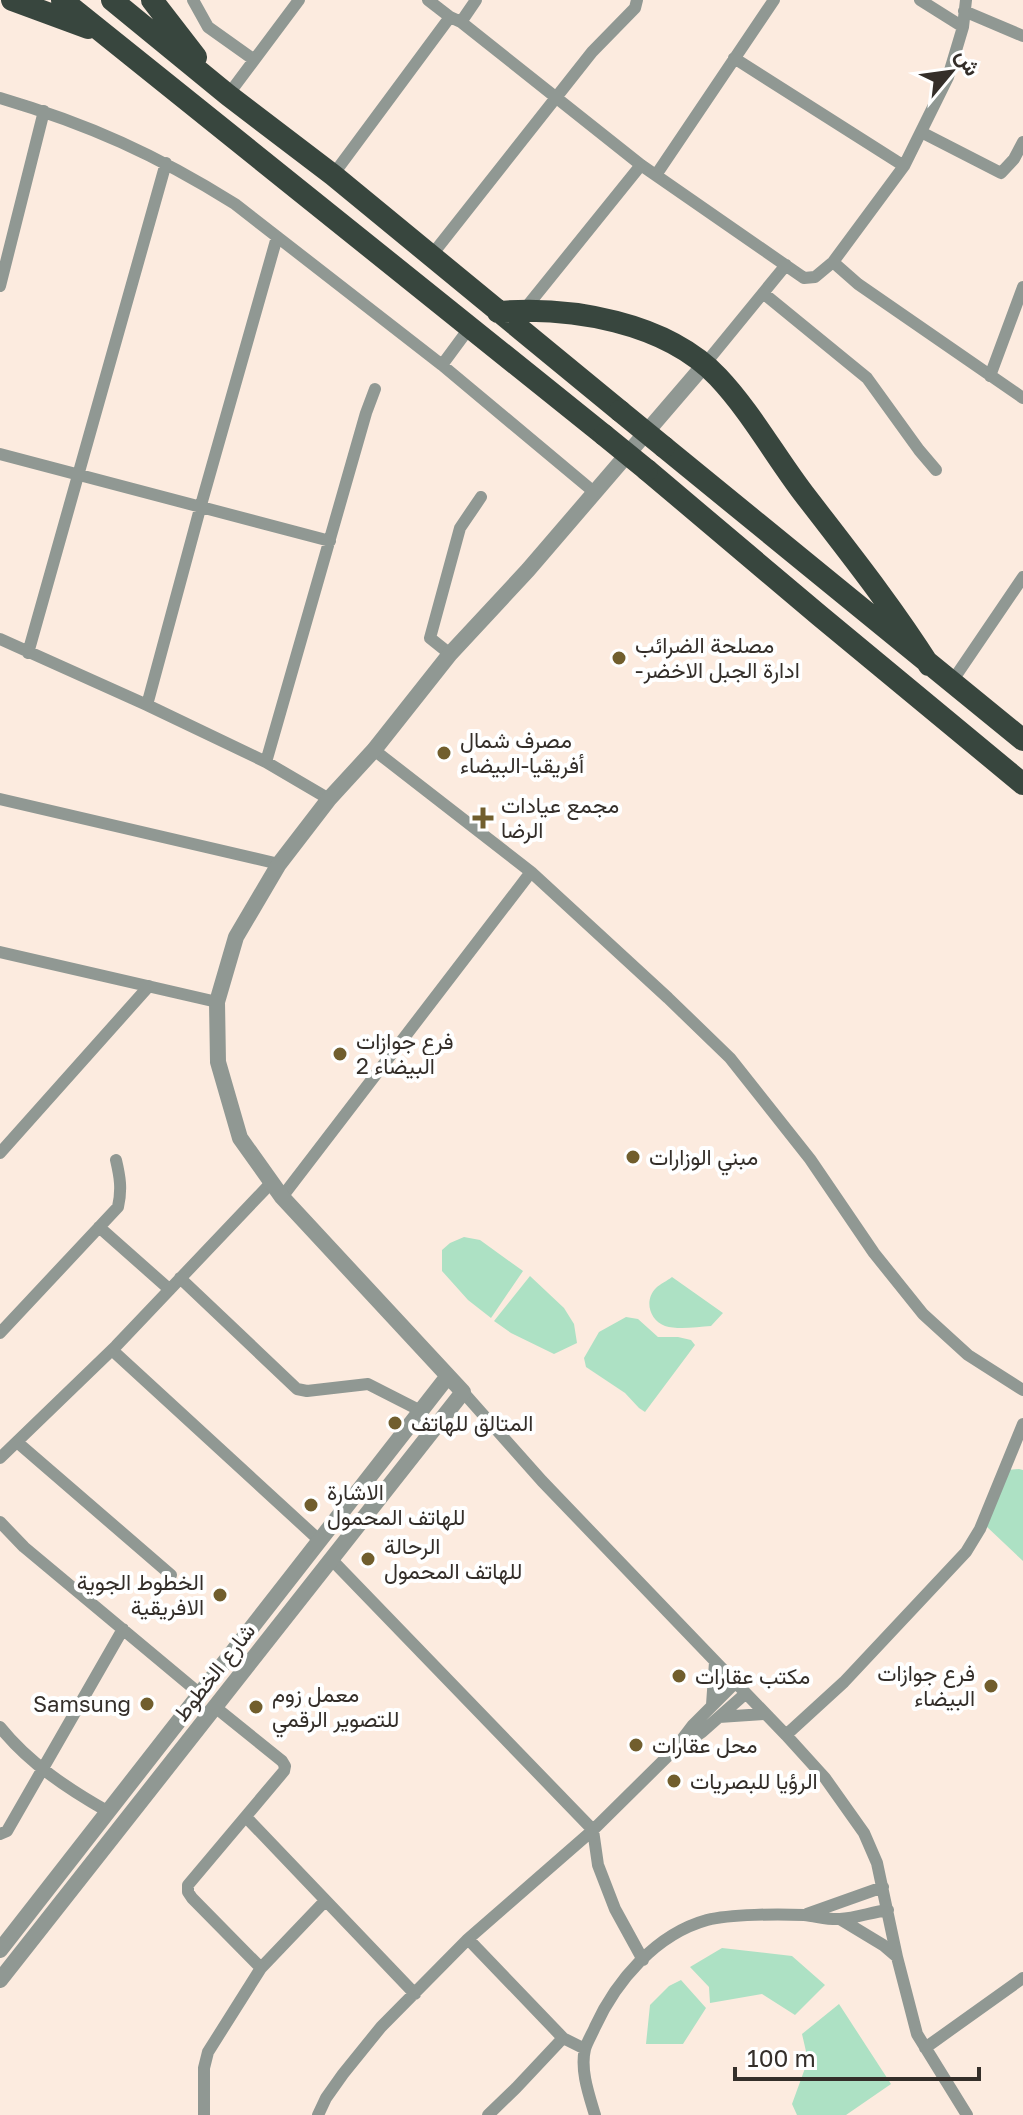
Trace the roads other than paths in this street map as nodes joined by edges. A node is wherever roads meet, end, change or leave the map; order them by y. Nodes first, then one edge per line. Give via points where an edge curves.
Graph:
1 (12, 0) edge
2 (62, 0) edge
3 (112, 0) edge
4 (152, 0) edge
5 (193, 0) edge
6 (299, 0) edge
7 (428, 0) edge
8 (476, 0) edge
9 (637, 0) edge
10 (774, 0) edge
11 (920, 0) edge
12 (965, 6) edge
13 (455, 19) junction
14 (963, 27) junction
15 (100, 32) junction
16 (1023, 36) edge
17 (734, 58) junction
18 (253, 59) junction
19 (228, 95) junction
20 (0, 98) edge
21 (556, 98) junction
22 (44, 111) junction
23 (921, 132) junction
24 (1023, 142) edge
25 (166, 163) junction
26 (641, 165) junction
27 (904, 166) junction
28 (333, 175) junction
29 (656, 175) junction
30 (277, 237) junction
31 (431, 256) junction
32 (833, 262) junction
33 (786, 265) junction
34 (0, 286) edge
35 (1023, 287) edge
36 (763, 293) junction
37 (524, 310) junction
38 (498, 312) junction
39 (470, 327) junction
40 (705, 364) junction
41 (442, 365) junction
42 (990, 376) junction
43 (375, 389) dead end
44 (1023, 398) edge
45 (0, 454) edge
46 (936, 470) dead end
47 (79, 475) junction
48 (594, 492) junction
49 (481, 497) dead end
50 (201, 505) junction
51 (330, 541) junction
52 (1023, 577) edge
53 (0, 639) edge
54 (28, 653) junction
55 (450, 654) junction
56 (929, 665) junction
57 (951, 683) junction
58 (147, 705) junction
59 (1023, 740) edge
60 (374, 750) junction
61 (266, 762) junction
62 (1023, 784) edge
63 (0, 799) edge
64 (329, 799) junction
65 (279, 864) junction
66 (531, 872) junction
67 (0, 952) edge
68 (149, 986) junction
69 (217, 1002) junction
70 (0, 1153) edge
71 (116, 1160) dead end
72 (271, 1183) junction
73 (282, 1197) junction
74 (99, 1227) junction
75 (180, 1278) junction
76 (169, 1289) junction
77 (0, 1333) edge
78 (112, 1350) junction
79 (448, 1376) junction
80 (1023, 1390) edge
81 (463, 1392) junction
82 (421, 1411) junction
83 (1023, 1424) edge
84 (17, 1442) junction
85 (1010, 1457) junction
86 (0, 1458) edge
87 (1023, 1461) edge
88 (0, 1522) edge
89 (319, 1540) junction
90 (331, 1559) junction
91 (171, 1575) dead end
92 (123, 1629) junction
93 (715, 1662) junction
94 (735, 1683) junction
95 (199, 1693) junction
96 (745, 1694) junction
97 (215, 1707) junction
98 (715, 1711) junction
99 (765, 1714) junction
100 (0, 1727) edge
101 (786, 1735) junction
102 (42, 1768) junction
103 (107, 1811) junction
104 (246, 1817) junction
105 (593, 1830) junction
106 (0, 1834) edge
107 (883, 1887) junction
108 (325, 1901) junction
109 (888, 1910) junction
110 (804, 1915) junction
111 (840, 1919) junction
112 (468, 1939) junction
113 (0, 1950) edge
114 (897, 1957) junction
115 (643, 1960) junction
116 (261, 1968) junction
117 (1023, 1978) edge
118 (0, 1980) edge
119 (415, 1994) junction
120 (563, 2038) junction
121 (925, 2048) junction
122 (585, 2049) junction
123 (204, 2115) edge
124 (318, 2115) edge
125 (488, 2115) edge
126 (595, 2115) edge
127 (967, 2115) edge

1 - 15 highway
2 - 15 highway
3 - 19 highway
4 - 19 highway
5 - 18 street via 208,27
6 - 18 street
7 - 13 street
8 - 13 street
9 - 21 street
10 - 17 street
11 - 14 street
12 - 14 street
12 - 16 street
13 - 21 street
13 - 28 street
14 - 23 street via 948,77
15 - 39 highway
17 - 27 street
17 - 29 street
18 - 19 street
19 - 28 highway
20 - 22 street
21 - 26 street
21 - 31 street
22 - 25 street
22 - 34 street
23 - 24 street via 1001,173
23 - 27 street
25 - 30 street via 235,204
25 - 47 street
26 - 29 street
26 - 37 street
27 - 32 street
28 - 31 highway
29 - 33 street
30 - 41 street
30 - 50 street
31 - 38 highway
32 - 33 street via 815,277 804,278
32 - 42 street
33 - 36 street
35 - 42 street
36 - 40 street
36 - 46 street via 867,378
37 - 38 highway
37 - 40 highway via 619,322
38 - 56 highway, bridge
39 - 41 street
39 - 62 highway, bridge
40 - 48 street
40 - 56 highway via 878,589
41 - 48 street
42 - 44 street
43 - 51 street
45 - 47 street
47 - 50 street
47 - 54 street
48 - 55 street
49 - 55 street via 460,528 430,638
50 - 51 street
50 - 58 street
51 - 61 street
52 - 57 street
53 - 54 street
54 - 58 street
55 - 60 street
56 - 57 highway
57 - 59 highway
58 - 61 street
60 - 64 street
60 - 66 street
61 - 64 street
63 - 65 street
64 - 65 street
65 - 69 street via 236,937
66 - 73 street
66 - 80 street via 730,1058 923,1314 968,1355
67 - 68 street
68 - 69 street
68 - 70 street
69 - 72 street via 218,1062 240,1138
71 - 74 street via 121,1179 118,1207
72 - 73 street
72 - 75 street
73 - 79 street
74 - 76 street
74 - 77 street
75 - 76 street
75 - 82 street via 297,1389 368,1384
76 - 78 street
78 - 84 street
78 - 89 street
79 - 81 street
79 - 82 street, شارع الخطوط
81 - 90 street, شارع الخطوط
81 - 93 street
82 - 89 street, شارع الخطوط
83 - 85 street
84 - 86 street
84 - 91 street
85 - 87 street
85 - 101 street via 966,1552 844,1682
88 - 92 street
89 - 95 street, شارع الخطوط
90 - 97 street, شارع الخطوط
90 - 105 street
92 - 95 street
92 - 102 street
93 - 94 street
93 - 98 street
94 - 96 street
94 - 98 street
95 - 103 street, شارع الخطوط
96 - 98 street
96 - 99 street
97 - 104 street via 285,1766
97 - 118 street, شارع الخطوط
98 - 99 street
98 - 105 street via 693,1739 674,1750
99 - 101 street
100 - 102 street
101 - 107 street via 864,1833
102 - 103 street
102 - 106 street via 7,1831
103 - 113 street, شارع الخطوط
104 - 108 street
104 - 116 street via 188,1885 188,1892
105 - 112 street
105 - 115 street via 598,1865
107 - 109 street
107 - 110 street
108 - 116 street
108 - 119 street
109 - 111 street
109 - 114 street
110 - 111 street
110 - 115 street via 706,1921 679,1932
111 - 114 street
112 - 119 street
112 - 120 street
114 - 121 street
115 - 122 street via 611,1997
116 - 123 street via 208,2052
117 - 121 street
119 - 124 street via 362,2048
120 - 122 street
120 - 125 street
121 - 127 street
122 - 126 street

